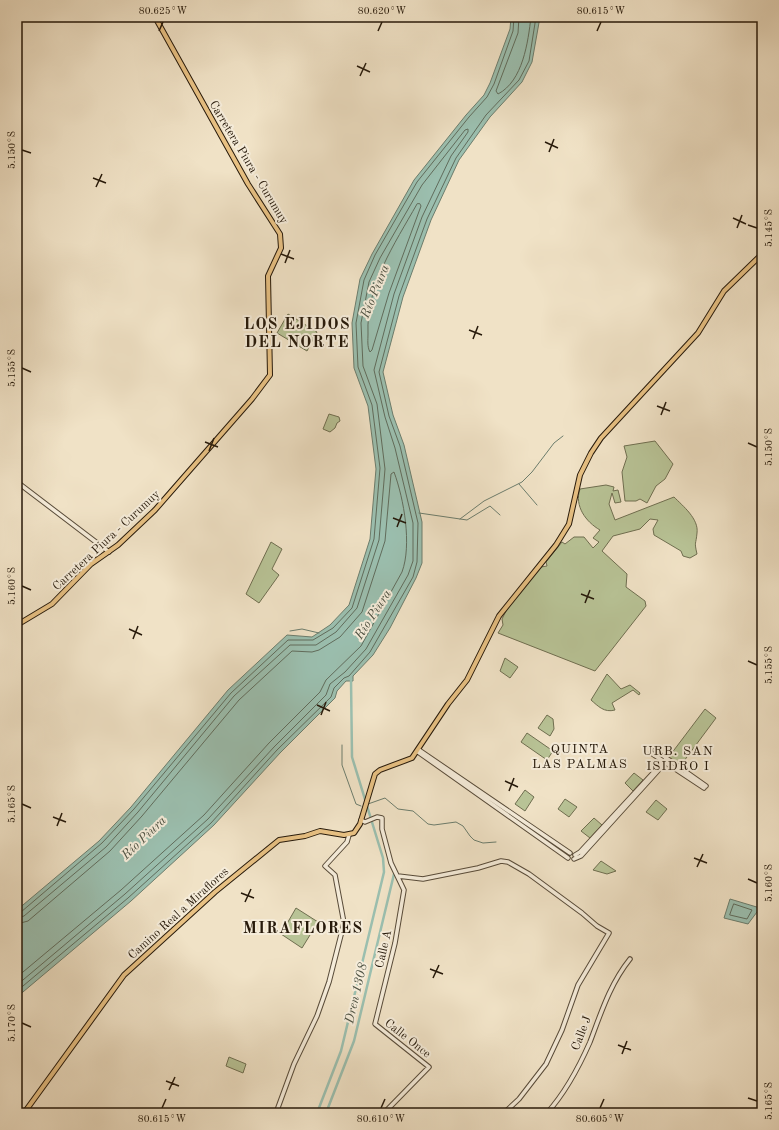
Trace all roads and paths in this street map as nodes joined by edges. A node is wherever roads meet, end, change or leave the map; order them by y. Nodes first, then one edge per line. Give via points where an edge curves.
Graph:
1 (154, 17) edge
2 (762, 254) edge
3 (17, 482) edge
4 (109, 552) junction
5 (17, 625) edge
6 (655, 750) dead end
7 (418, 751) junction
8 (652, 753) dead end
9 (665, 761) junction
10 (705, 787) dead end
11 (361, 820) junction
12 (349, 835) junction
13 (569, 855) junction
14 (574, 857) junction
15 (398, 877) junction
16 (630, 959) dead end
17 (375, 1024) joint
18 (24, 1113) edge
19 (276, 1113) edge
20 (384, 1113) edge
21 (504, 1113) edge
22 (547, 1113) edge

1 - 4 main road, Carretera Piura - Curumuy via 248,184 277,227 281,248 268,276 269,377 158,508
2 - 7 main road via 724,291 698,334 601,438 580,475 569,524 556,545 499,616 473,671
3 - 4 street
4 - 5 main road, Carretera Piura - Curumuy via 91,564 52,604
6 - 9 street
7 - 11 main road via 410,760 378,771 373,777
7 - 13 street
8 - 9 street
9 - 10 street
9 - 14 street via 581,856
11 - 12 main road via 356,830
11 - 15 street, Calle A via 365,822 377,817 382,818 382,829 390,859
12 - 18 main road, Camino Real a Miraflores via 320,831 278,840 215,892 121,978
12 - 19 street via 347,842 325,866 335,875 344,924 341,938 317,1016 294,1064
13 - 14 street
13 - 14 street via 571,860
15 - 17 street, Calle A via 404,889 404,898
15 - 21 street via 423,879 471,870 501,861 508,862 529,874 609,933 578,985 550,1057 534,1080
16 - 22 street, Calle J via 605,1000 578,1067
17 - 20 street, Calle Once via 429,1067

